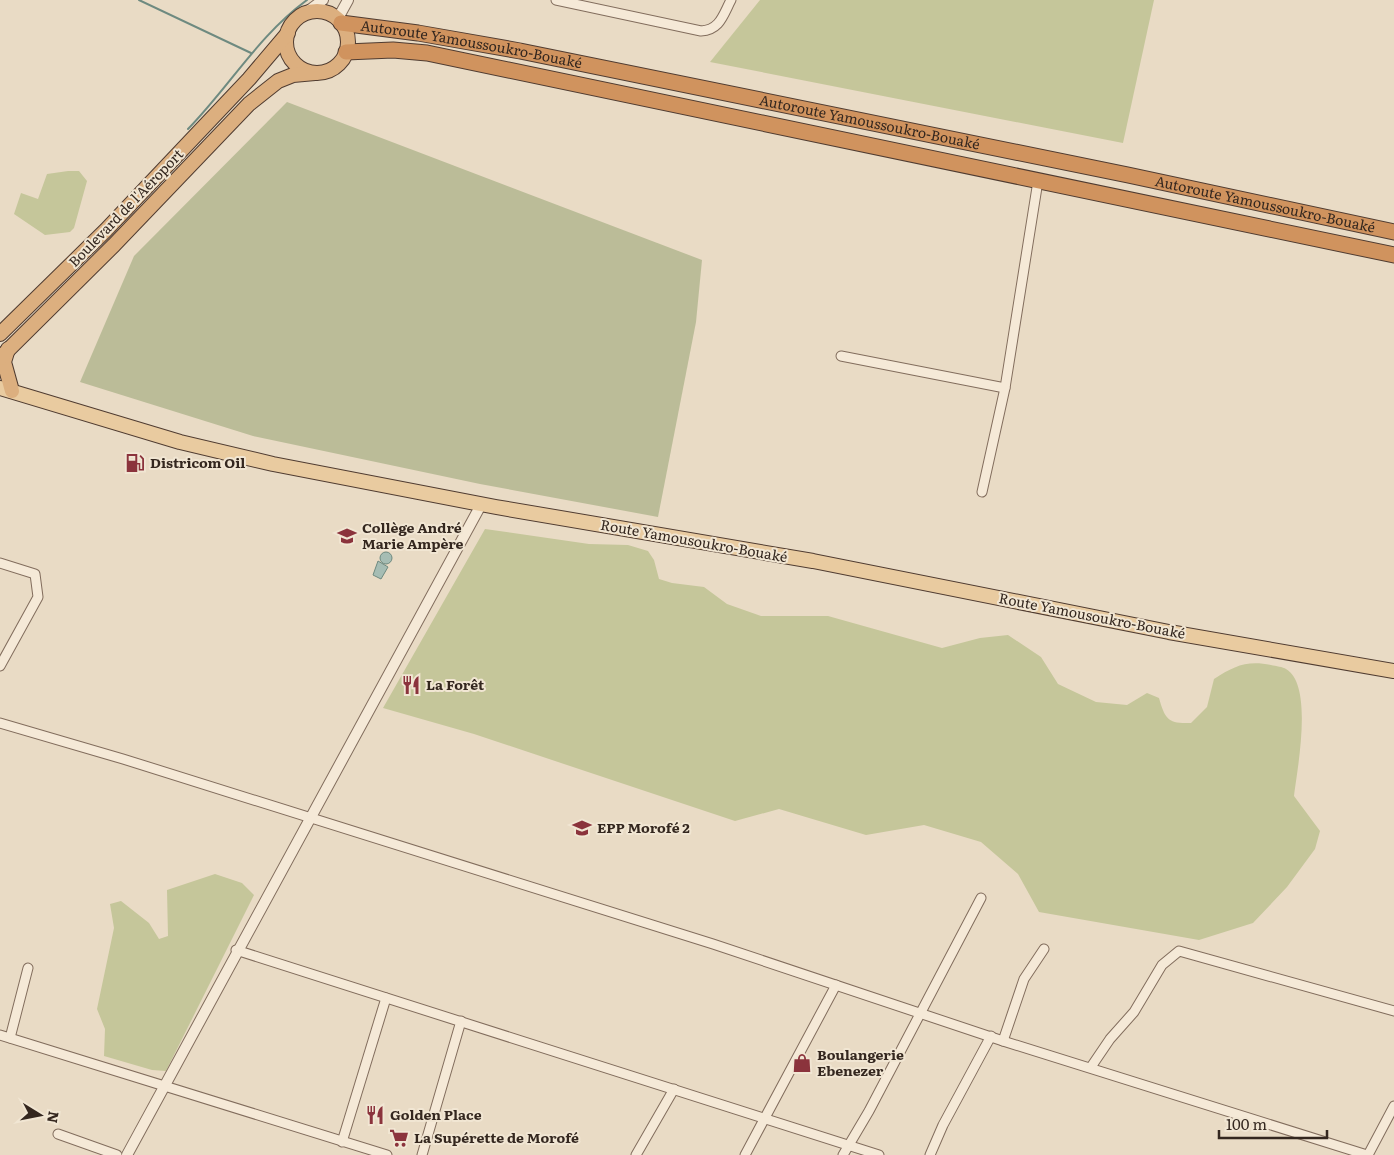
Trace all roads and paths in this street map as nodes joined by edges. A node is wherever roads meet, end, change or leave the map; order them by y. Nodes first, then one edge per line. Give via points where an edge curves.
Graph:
1 (323, 0) edge
2 (348, 0) edge
3 (556, 0) edge
4 (731, 0) edge
5 (304, 14) junction
6 (339, 21) junction
7 (288, 33) junction
8 (346, 52) junction
9 (316, 74) junction
10 (1038, 181) junction
11 (1394, 232) edge
12 (1394, 255) edge
13 (0, 334) edge
14 (4, 353) edge
15 (841, 356) dead end
16 (1005, 388) junction
17 (6, 390) edge
18 (982, 492) dead end
19 (482, 503) junction
20 (0, 563) edge
21 (0, 666) edge
22 (1394, 671) edge
23 (0, 724) edge
24 (309, 818) junction
25 (981, 898) dead end
26 (1044, 949) dead end
27 (236, 950) junction
28 (28, 968) dead end
29 (836, 985) junction
30 (386, 998) junction
31 (1394, 1011) edge
32 (919, 1012) junction
33 (461, 1021) junction
34 (0, 1035) edge
35 (991, 1036) junction
36 (10, 1038) junction
37 (1004, 1041) junction
38 (1091, 1067) junction
39 (163, 1087) junction
40 (674, 1089) junction
41 (1394, 1106) edge
42 (765, 1118) junction
43 (58, 1134) dead end
44 (342, 1142) junction
45 (848, 1145) junction
46 (117, 1155) edge
47 (126, 1155) edge
48 (387, 1155) edge
49 (422, 1155) edge
50 (636, 1155) edge
51 (745, 1155) edge
52 (842, 1155) edge
53 (879, 1155) edge
54 (930, 1155) edge
55 (1368, 1155) edge

1 - 5 street
2 - 6 street
3 - 4 street via 701,31 712,30 718,25
5 - 6 highway via 324,12
5 - 7 highway via 291,25
6 - 8 highway via 346,32
6 - 11 highway, Autoroute Yamoussoukro-Bouaké via 520,51
7 - 9 highway via 286,42 291,60 306,72
7 - 13 highway, Boulevard de l'Aéroport via 249,79 106,230
8 - 9 highway via 334,68
8 - 10 highway, Autoroute Yamoussoukro-Bouaké via 393,50 427,53
9 - 14 highway, Boulevard de l'Aéroport via 293,75 278,81 249,104 114,245
10 - 12 highway, Autoroute Yamoussoukro-Bouaké
10 - 16 street
14 - 17 highway
15 - 16 street
16 - 18 street
17 - 19 main road, Route Yamousoukro-Bouaké via 180,442 273,464
19 - 22 main road, Route Yamousoukro-Bouaké via 813,561 1169,632
19 - 24 street
20 - 21 street via 35,574 38,596
23 - 24 street
24 - 27 street
24 - 29 street
25 - 32 street
26 - 37 street via 1024,979
27 - 30 street
27 - 39 street
28 - 36 street
29 - 32 street
29 - 42 street
30 - 33 street
30 - 44 street
31 - 38 street via 1179,951 1162,965 1134,1012
32 - 35 street
32 - 45 street via 869,1111
33 - 40 street
33 - 49 street
34 - 36 street
35 - 37 street
35 - 54 street
36 - 39 street
37 - 38 street
38 - 55 street
39 - 44 street
39 - 47 street
40 - 42 street
40 - 50 street
41 - 55 street
42 - 45 street
42 - 51 street
43 - 46 street
44 - 48 street
45 - 52 street
45 - 53 street

